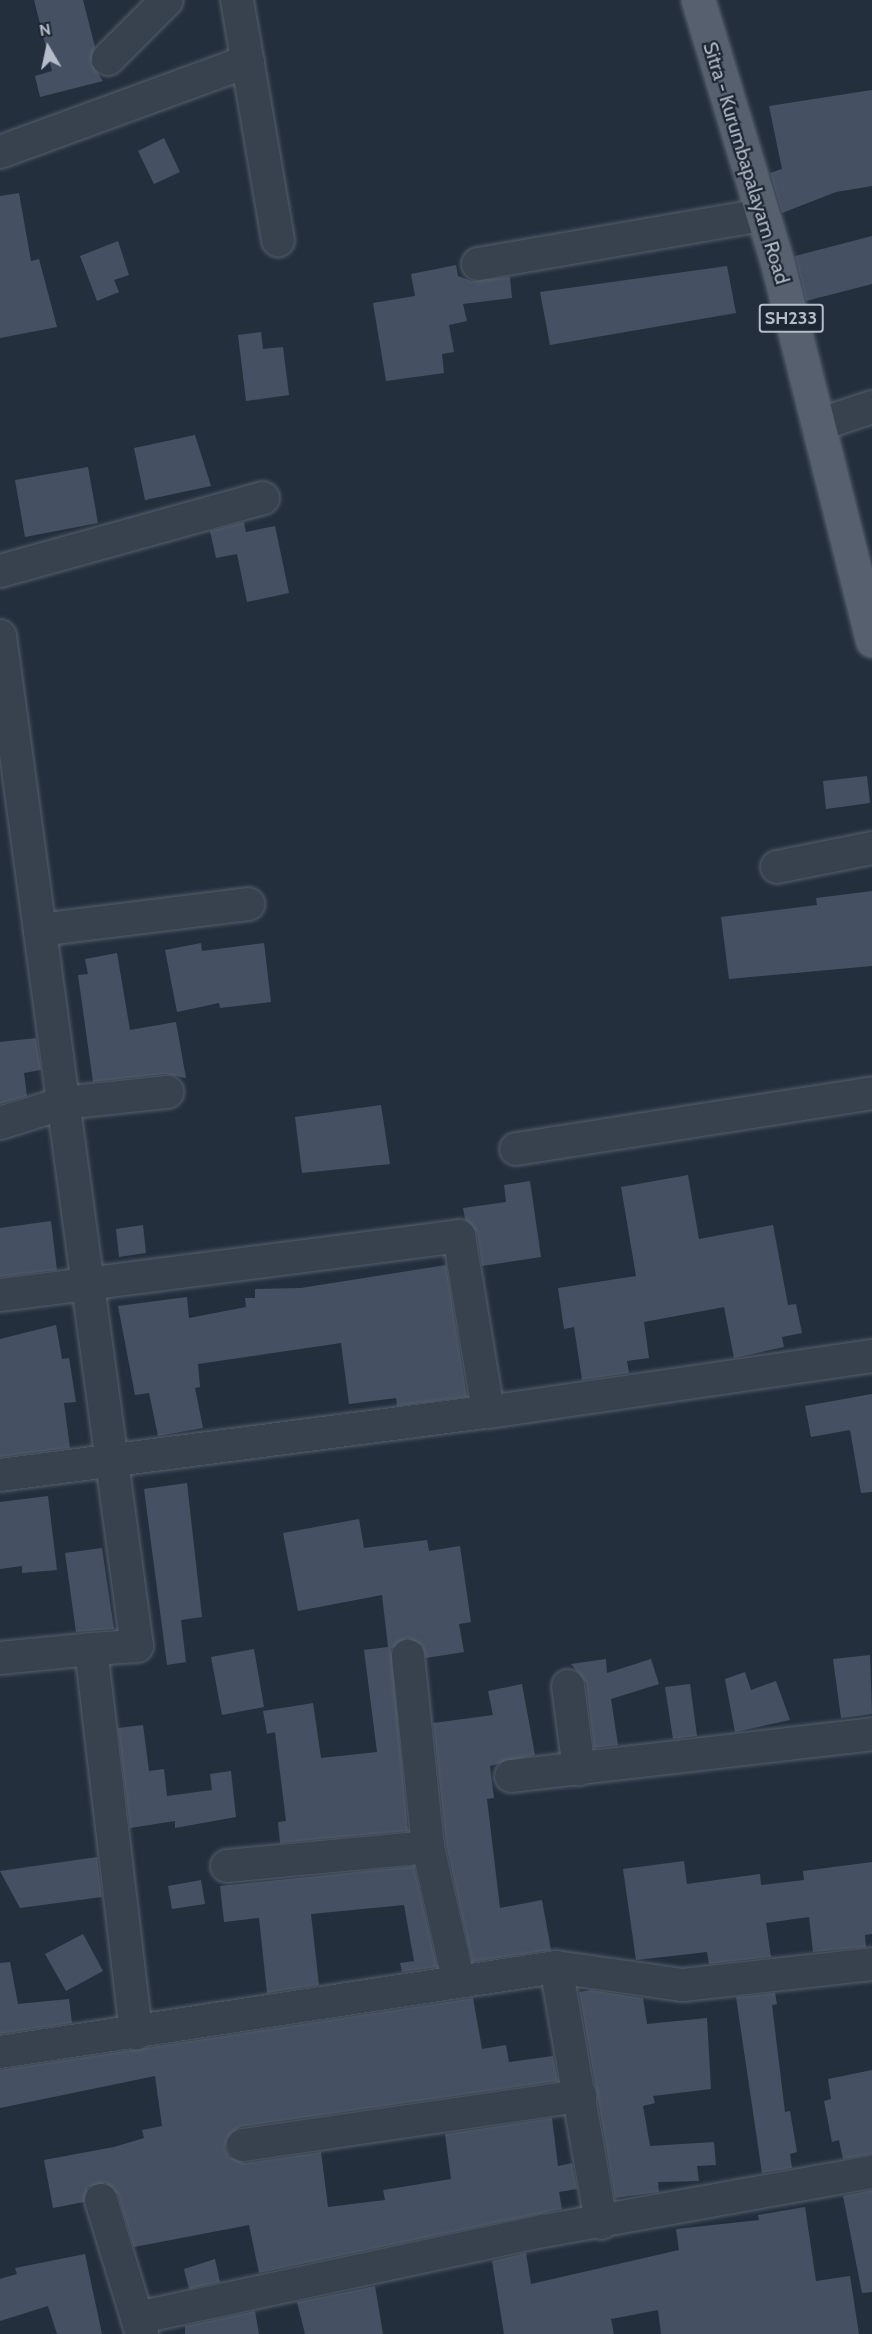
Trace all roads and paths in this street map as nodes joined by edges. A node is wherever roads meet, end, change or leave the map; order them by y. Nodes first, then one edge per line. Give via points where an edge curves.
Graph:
1 (166, 0) edge
2 (237, 0) edge
3 (698, 0) edge
4 (108, 58) dead end
5 (248, 61) junction
6 (0, 152) edge
7 (762, 215) junction
8 (278, 241) dead end
9 (478, 264) dead end
10 (872, 407) edge
11 (818, 425) junction
12 (264, 498) dead end
13 (0, 571) edge
14 (0, 636) edge
15 (872, 640) edge
16 (872, 848) edge
17 (777, 867) dead end
18 (249, 904) dead end
19 (40, 930) junction
20 (167, 1092) dead end
21 (872, 1094) edge
22 (64, 1103) junction
23 (0, 1123) edge
24 (516, 1149) dead end
25 (89, 1283) junction
26 (0, 1294) edge
27 (872, 1356) edge
28 (488, 1412) junction
29 (113, 1461) junction
30 (0, 1475) edge
31 (91, 1649) junction
32 (408, 1656) dead end
33 (0, 1658) edge
34 (568, 1686) dead end
35 (872, 1734) edge
36 (579, 1769) junction
37 (511, 1776) dead end
38 (428, 1847) junction
39 (227, 1866) dead end
40 (872, 1964) edge
41 (556, 1967) junction
42 (458, 1979) junction
43 (136, 2033) junction
44 (0, 2052) edge
45 (580, 2096) junction
46 (243, 2145) dead end
47 (872, 2172) edge
48 (101, 2200) dead end
49 (601, 2223) junction
50 (140, 2326) edge

1 - 4 street
2 - 5 street
3 - 7 main road, Sitra - Kurumbapalayam Road / SH233
5 - 6 street
5 - 8 street
7 - 9 street
7 - 11 main road, Sitra - Kurumbapalayam Road / SH233
10 - 11 street
11 - 15 main road, Sitra - Kurumbapalayam Road / SH233
12 - 13 street
14 - 19 street
16 - 17 street
18 - 19 street
19 - 22 street
20 - 22 street
21 - 24 street
22 - 23 street
22 - 25 street
25 - 26 street
25 - 28 street via 459,1236
25 - 29 street
27 - 28 street
28 - 29 street
29 - 30 street
29 - 31 street via 137,1646
31 - 33 street
31 - 43 street
32 - 38 street
34 - 36 street
35 - 36 street
36 - 37 street
38 - 39 street
38 - 42 street
40 - 41 street via 683,1985
41 - 42 street
41 - 45 street
42 - 43 street
43 - 44 street
45 - 46 street
45 - 49 street
47 - 49 street
48 - 50 street
49 - 50 street

